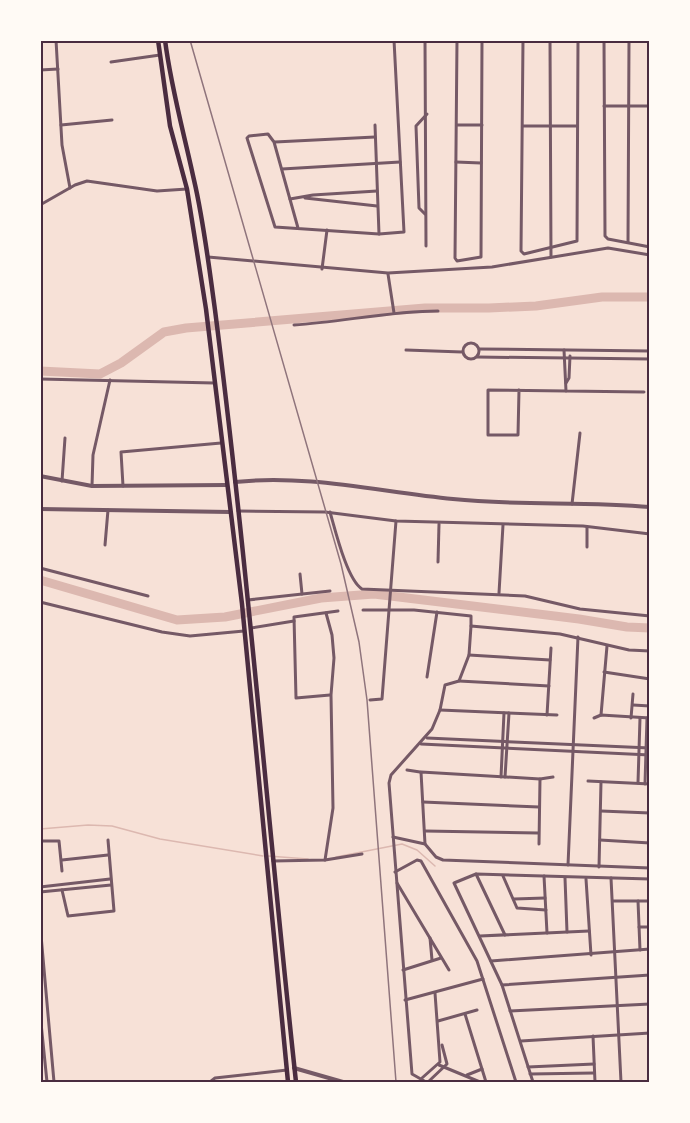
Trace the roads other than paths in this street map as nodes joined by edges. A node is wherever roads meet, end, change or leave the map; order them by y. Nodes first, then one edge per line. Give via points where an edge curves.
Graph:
1 (56, 40) edge
2 (105, 40) edge
3 (115, 40) edge
4 (158, 40) edge
5 (165, 40) edge
6 (394, 40) edge
7 (425, 40) edge
8 (457, 40) edge
9 (482, 40) edge
10 (523, 40) edge
11 (550, 40) edge
12 (578, 40) edge
13 (604, 40) edge
14 (629, 40) edge
15 (160, 55) junction
16 (111, 62) dead end
17 (58, 69) junction
18 (40, 70) edge
19 (604, 106) junction
20 (630, 106) junction
21 (650, 106) edge
22 (427, 114) junction
23 (112, 120) dead end
24 (61, 125) junction
25 (375, 125) dead end
26 (456, 125) junction
27 (482, 125) junction
28 (523, 126) junction
29 (551, 126) junction
30 (577, 126) junction
31 (375, 137) junction
32 (274, 142) junction
33 (400, 162) junction
34 (455, 162) junction
35 (481, 162) junction
36 (376, 164) junction
37 (282, 169) junction
38 (70, 188) junction
39 (188, 189) junction
40 (377, 191) junction
41 (304, 198) junction
42 (290, 199) junction
43 (40, 205) edge
44 (377, 206) junction
45 (425, 214) junction
46 (298, 228) junction
47 (327, 230) junction
48 (379, 234) junction
49 (628, 242) junction
50 (426, 246) dead end
51 (650, 247) edge
52 (550, 249) junction
53 (650, 255) edge
54 (208, 257) junction
55 (551, 257) junction
56 (467, 260) junction
57 (466, 268) junction
58 (322, 269) junction
59 (388, 273) junction
60 (438, 311) dead end
61 (394, 313) junction
62 (294, 325) dead end
63 (479, 349) junction
64 (517, 349) junction
65 (406, 350) dead end
66 (564, 350) junction
67 (570, 350) junction
68 (650, 351) edge
69 (462, 352) junction
70 (517, 356) junction
71 (564, 356) junction
72 (570, 356) junction
73 (477, 357) junction
74 (650, 359) edge
75 (40, 379) edge
76 (110, 380) junction
77 (214, 383) junction
78 (566, 383) junction
79 (519, 390) junction
80 (566, 391) junction
81 (644, 392) dead end
82 (225, 402) junction
83 (216, 404) junction
84 (580, 433) dead end
85 (65, 438) dead end
86 (221, 443) junction
87 (40, 476) edge
88 (62, 481) junction
89 (234, 482) junction
90 (226, 485) junction
91 (92, 486) junction
92 (123, 486) junction
93 (572, 504) junction
94 (650, 507) edge
95 (108, 508) junction
96 (40, 509) edge
97 (237, 511) junction
98 (230, 512) junction
99 (330, 512) junction
100 (396, 521) junction
101 (440, 524) junction
102 (503, 525) junction
103 (587, 527) junction
104 (650, 534) edge
105 (105, 545) dead end
106 (587, 547) dead end
107 (438, 562) dead end
108 (40, 568) edge
109 (300, 574) dead end
110 (330, 591) dead end
111 (392, 591) junction
112 (499, 593) junction
113 (302, 594) junction
114 (148, 596) dead end
115 (40, 602) edge
116 (248, 602) junction
117 (391, 608) junction
118 (363, 610) dead end
119 (338, 611) dead end
120 (437, 612) junction
121 (326, 613) junction
122 (650, 616) edge
123 (294, 621) junction
124 (471, 626) junction
125 (251, 627) junction
126 (244, 630) junction
127 (578, 638) junction
128 (607, 645) junction
129 (551, 648) dead end
130 (650, 651) edge
131 (469, 655) junction
132 (550, 660) junction
133 (604, 672) junction
134 (427, 677) dead end
135 (650, 679) edge
136 (459, 681) junction
137 (549, 686) junction
138 (633, 694) dead end
139 (331, 695) junction
140 (370, 700) dead end
141 (633, 705) junction
142 (650, 706) edge
143 (440, 710) junction
144 (504, 713) junction
145 (509, 713) junction
146 (547, 715) junction
147 (557, 715) dead end
148 (601, 716) junction
149 (594, 718) dead end
150 (631, 718) junction
151 (640, 718) junction
152 (648, 718) edge
153 (427, 738) junction
154 (505, 742) junction
155 (420, 744) junction
156 (574, 745) junction
157 (639, 748) junction
158 (648, 748) edge
159 (504, 749) junction
160 (574, 752) junction
161 (639, 754) junction
162 (648, 755) edge
163 (407, 770) dead end
164 (421, 772) junction
165 (503, 777) junction
166 (553, 777) dead end
167 (540, 779) junction
168 (588, 781) dead end
169 (601, 782) junction
170 (638, 783) junction
171 (645, 784) junction
172 (650, 784) edge
173 (423, 802) junction
174 (538, 807) junction
175 (601, 811) junction
176 (650, 813) edge
177 (425, 831) junction
178 (538, 833) junction
179 (393, 837) junction
180 (108, 840) dead end
181 (600, 840) junction
182 (40, 841) edge
183 (650, 843) edge
184 (425, 844) junction
185 (539, 844) dead end
186 (362, 854) dead end
187 (108, 855) junction
188 (62, 860) junction
189 (273, 860) junction
190 (325, 860) junction
191 (568, 865) junction
192 (599, 867) junction
193 (650, 868) edge
194 (62, 871) dead end
195 (395, 872) junction
196 (476, 874) junction
197 (503, 876) junction
198 (544, 876) junction
199 (566, 878) junction
200 (611, 878) junction
201 (111, 879) junction
202 (586, 879) junction
203 (650, 879) edge
204 (396, 881) junction
205 (111, 885) junction
206 (40, 887) edge
207 (62, 890) junction
208 (40, 892) edge
209 (545, 898) junction
210 (514, 899) junction
211 (613, 901) junction
212 (638, 901) junction
213 (650, 901) edge
214 (546, 910) junction
215 (40, 924) edge
216 (639, 927) junction
217 (650, 927) edge
218 (589, 931) junction
219 (567, 932) junction
220 (547, 933) junction
221 (506, 935) junction
222 (430, 936) junction
223 (480, 936) junction
224 (650, 949) edge
225 (640, 950) junction
226 (615, 952) junction
227 (591, 955) junction
228 (441, 958) junction
229 (432, 960) junction
230 (491, 961) junction
231 (402, 970) junction
232 (449, 970) dead end
233 (650, 975) edge
234 (616, 976) junction
235 (483, 979) junction
236 (502, 985) junction
237 (435, 993) junction
238 (47, 995) junction
239 (40, 996) edge
240 (405, 1000) junction
241 (279, 1004) junction
242 (287, 1004) junction
243 (650, 1004) edge
244 (618, 1006) junction
245 (477, 1010) dead end
246 (510, 1011) junction
247 (40, 1013) edge
248 (465, 1014) junction
249 (289, 1018) junction
250 (281, 1019) junction
251 (438, 1021) junction
252 (650, 1033) edge
253 (620, 1035) junction
254 (592, 1036) junction
255 (521, 1041) junction
256 (441, 1042) junction
257 (594, 1064) junction
258 (439, 1065) junction
259 (528, 1067) junction
260 (294, 1068) junction
261 (444, 1069) junction
262 (482, 1069) junction
263 (287, 1070) junction
264 (594, 1073) junction
265 (530, 1074) junction
266 (466, 1075) junction
267 (422, 1078) junction
268 (46, 1083) edge
269 (54, 1083) edge
270 (210, 1083) edge
271 (288, 1083) edge
272 (296, 1083) edge
273 (343, 1083) edge
274 (427, 1083) edge
275 (480, 1083) edge
276 (486, 1083) edge
277 (516, 1083) edge
278 (533, 1083) edge
279 (595, 1083) edge
280 (621, 1083) edge

1 - 17 street
2 - 3 street
4 - 15 highway
5 - 54 highway
6 - 33 street
7 - 22 street
8 - 26 street
9 - 27 street
10 - 28 street
11 - 29 street
12 - 30 street
13 - 19 street
14 - 20 street
15 - 16 street
15 - 39 highway via 170,126
17 - 18 street
17 - 24 street
19 - 20 street
19 - 49 street via 605,236
20 - 21 street
20 - 49 street
22 - 45 street
22 - 45 street via 416,126 419,208
23 - 24 street
24 - 38 street via 64,168
25 - 31 street
26 - 27 street
26 - 34 street
27 - 35 street
28 - 29 street
28 - 52 street via 521,252
29 - 30 street
29 - 52 street
30 - 52 street via 577,241
31 - 32 street
31 - 36 street
32 - 37 street
32 - 46 street via 268,134 247,138 274,226
33 - 36 street
33 - 48 street via 404,231
34 - 35 street
34 - 56 street via 455,258
35 - 56 street via 481,257
36 - 37 street
36 - 40 street
37 - 42 street
38 - 39 street via 93,181 135,189
38 - 43 street
39 - 77 highway
40 - 41 street
40 - 44 street
41 - 42 street
41 - 44 street
42 - 46 street
44 - 48 street
45 - 50 street
46 - 47 street
47 - 48 street
47 - 58 street
49 - 51 street
52 - 55 street
53 - 55 street via 615,248
54 - 58 street
54 - 82 highway
55 - 57 street
56 - 57 street
57 - 59 street
58 - 59 street
59 - 61 street
60 - 61 street
61 - 62 street
63 - 64 street
63 - 69 street via 469,343
63 - 73 street
64 - 66 street
64 - 70 street
65 - 69 street
66 - 67 street
66 - 71 street
67 - 68 street
67 - 72 street
69 - 73 street via 466,359
70 - 71 street
70 - 73 street
71 - 72 street
71 - 78 street
72 - 74 street
72 - 78 street
75 - 76 street
76 - 77 street
76 - 91 street via 93,455
77 - 83 highway
78 - 80 street
79 - 79 street via 518,435 488,435 489,390
79 - 80 street
80 - 81 street
82 - 83 highway
82 - 89 highway
83 - 86 highway
84 - 93 street
85 - 88 street
86 - 90 highway
86 - 92 street via 121,452
87 - 88 street
88 - 91 street
89 - 93 street via 338,483 452,499
89 - 97 highway
90 - 92 street
90 - 98 highway
91 - 92 street
93 - 94 street
95 - 96 street
95 - 98 street
95 - 105 street
97 - 99 street
97 - 116 highway
98 - 126 highway
99 - 100 street
99 - 111 street via 357,585
100 - 101 street
100 - 111 street
101 - 102 street
101 - 107 street
102 - 103 street
102 - 112 street
103 - 104 street
103 - 106 street
108 - 114 street
109 - 113 street
110 - 113 street
111 - 112 street
111 - 117 street
112 - 122 street via 580,609
113 - 116 street
115 - 126 street via 190,636
116 - 125 highway
117 - 118 street
117 - 120 street
117 - 140 street via 382,699
119 - 121 street
120 - 124 street via 471,616
120 - 134 street
121 - 123 street via 295,616
121 - 139 street via 333,635
123 - 125 street
123 - 139 street via 296,698
124 - 127 street
124 - 131 street
125 - 189 highway
126 - 241 highway
127 - 128 street
127 - 156 street
128 - 130 street
128 - 133 street
129 - 132 street
131 - 132 street
131 - 136 street
132 - 137 street
133 - 135 street
133 - 148 street
136 - 137 street
136 - 143 street via 445,685
137 - 146 street
138 - 141 street
139 - 190 street via 333,808
141 - 142 street
141 - 150 street
143 - 144 street
143 - 153 street
144 - 145 street
144 - 154 street
145 - 146 street
145 - 154 street
146 - 147 street
148 - 149 street
148 - 150 street
150 - 151 street
151 - 152 street
151 - 157 street
152 - 158 street
153 - 154 street
153 - 155 street
154 - 156 street
154 - 159 street
155 - 159 street
155 - 179 street via 395,770 389,783
156 - 157 street
156 - 160 street
157 - 158 street
157 - 161 street
158 - 162 street
159 - 160 street
159 - 165 street
160 - 161 street
160 - 191 street
161 - 162 street
161 - 170 street
162 - 171 street
163 - 164 street
164 - 165 street
164 - 173 street
165 - 167 street
166 - 167 street
167 - 174 street
168 - 169 street
169 - 170 street
169 - 175 street
170 - 171 street
171 - 172 street
173 - 174 street
173 - 177 street
174 - 178 street
175 - 176 street
175 - 181 street
177 - 178 street
177 - 184 street
178 - 185 street
179 - 184 street
179 - 195 street
180 - 187 street
181 - 183 street
181 - 192 street
182 - 188 street via 59,842
184 - 191 street via 443,860
186 - 190 street
187 - 188 street
187 - 201 street
188 - 194 street
189 - 190 street
189 - 242 highway
191 - 192 street
192 - 193 street
195 - 204 street
195 - 235 street via 421,861
196 - 197 street
196 - 221 street
196 - 223 street via 456,881 454,886
197 - 198 street
197 - 210 street
198 - 199 street
198 - 209 street
199 - 202 street
199 - 219 street
200 - 202 street
200 - 203 street
200 - 211 street
201 - 205 street
201 - 206 street
202 - 218 street
204 - 222 street
204 - 231 street
205 - 207 street
205 - 207 street via 114,911 91,914 68,916
207 - 208 street
209 - 210 street
209 - 214 street
210 - 214 street via 518,909
211 - 212 street
211 - 226 street
212 - 213 street
212 - 216 street
214 - 220 street
215 - 238 street
216 - 217 street
216 - 225 street
218 - 219 street
218 - 227 street
219 - 220 street
220 - 221 street
221 - 223 street
222 - 228 street
222 - 229 street
223 - 230 street
224 - 225 street
225 - 226 street
226 - 227 street
226 - 234 street
227 - 230 street
228 - 229 street
228 - 232 street
229 - 231 street
230 - 236 street
231 - 240 street
233 - 234 street
234 - 236 street
234 - 244 street
235 - 237 street
235 - 277 street
236 - 246 street
237 - 240 street
237 - 251 street
238 - 239 street
238 - 269 street
240 - 267 street via 412,1074
241 - 242 highway
241 - 250 highway
242 - 249 highway
243 - 244 street
244 - 246 street
244 - 253 street
245 - 248 street
246 - 255 street
247 - 268 street
248 - 251 street
248 - 262 street
249 - 250 highway
249 - 260 highway
250 - 263 highway
251 - 256 street
252 - 253 street
253 - 254 street
253 - 280 street
254 - 255 street
254 - 257 street
255 - 259 street
256 - 258 street
256 - 261 street via 447,1061
257 - 259 street
257 - 264 street
258 - 261 street
258 - 267 street
259 - 265 street
260 - 272 highway
260 - 273 street
261 - 266 street
261 - 274 street
262 - 266 street
262 - 276 street
263 - 270 street via 215,1078
263 - 271 highway
264 - 265 street
264 - 279 street
265 - 278 street
266 - 275 street
267 - 274 street

